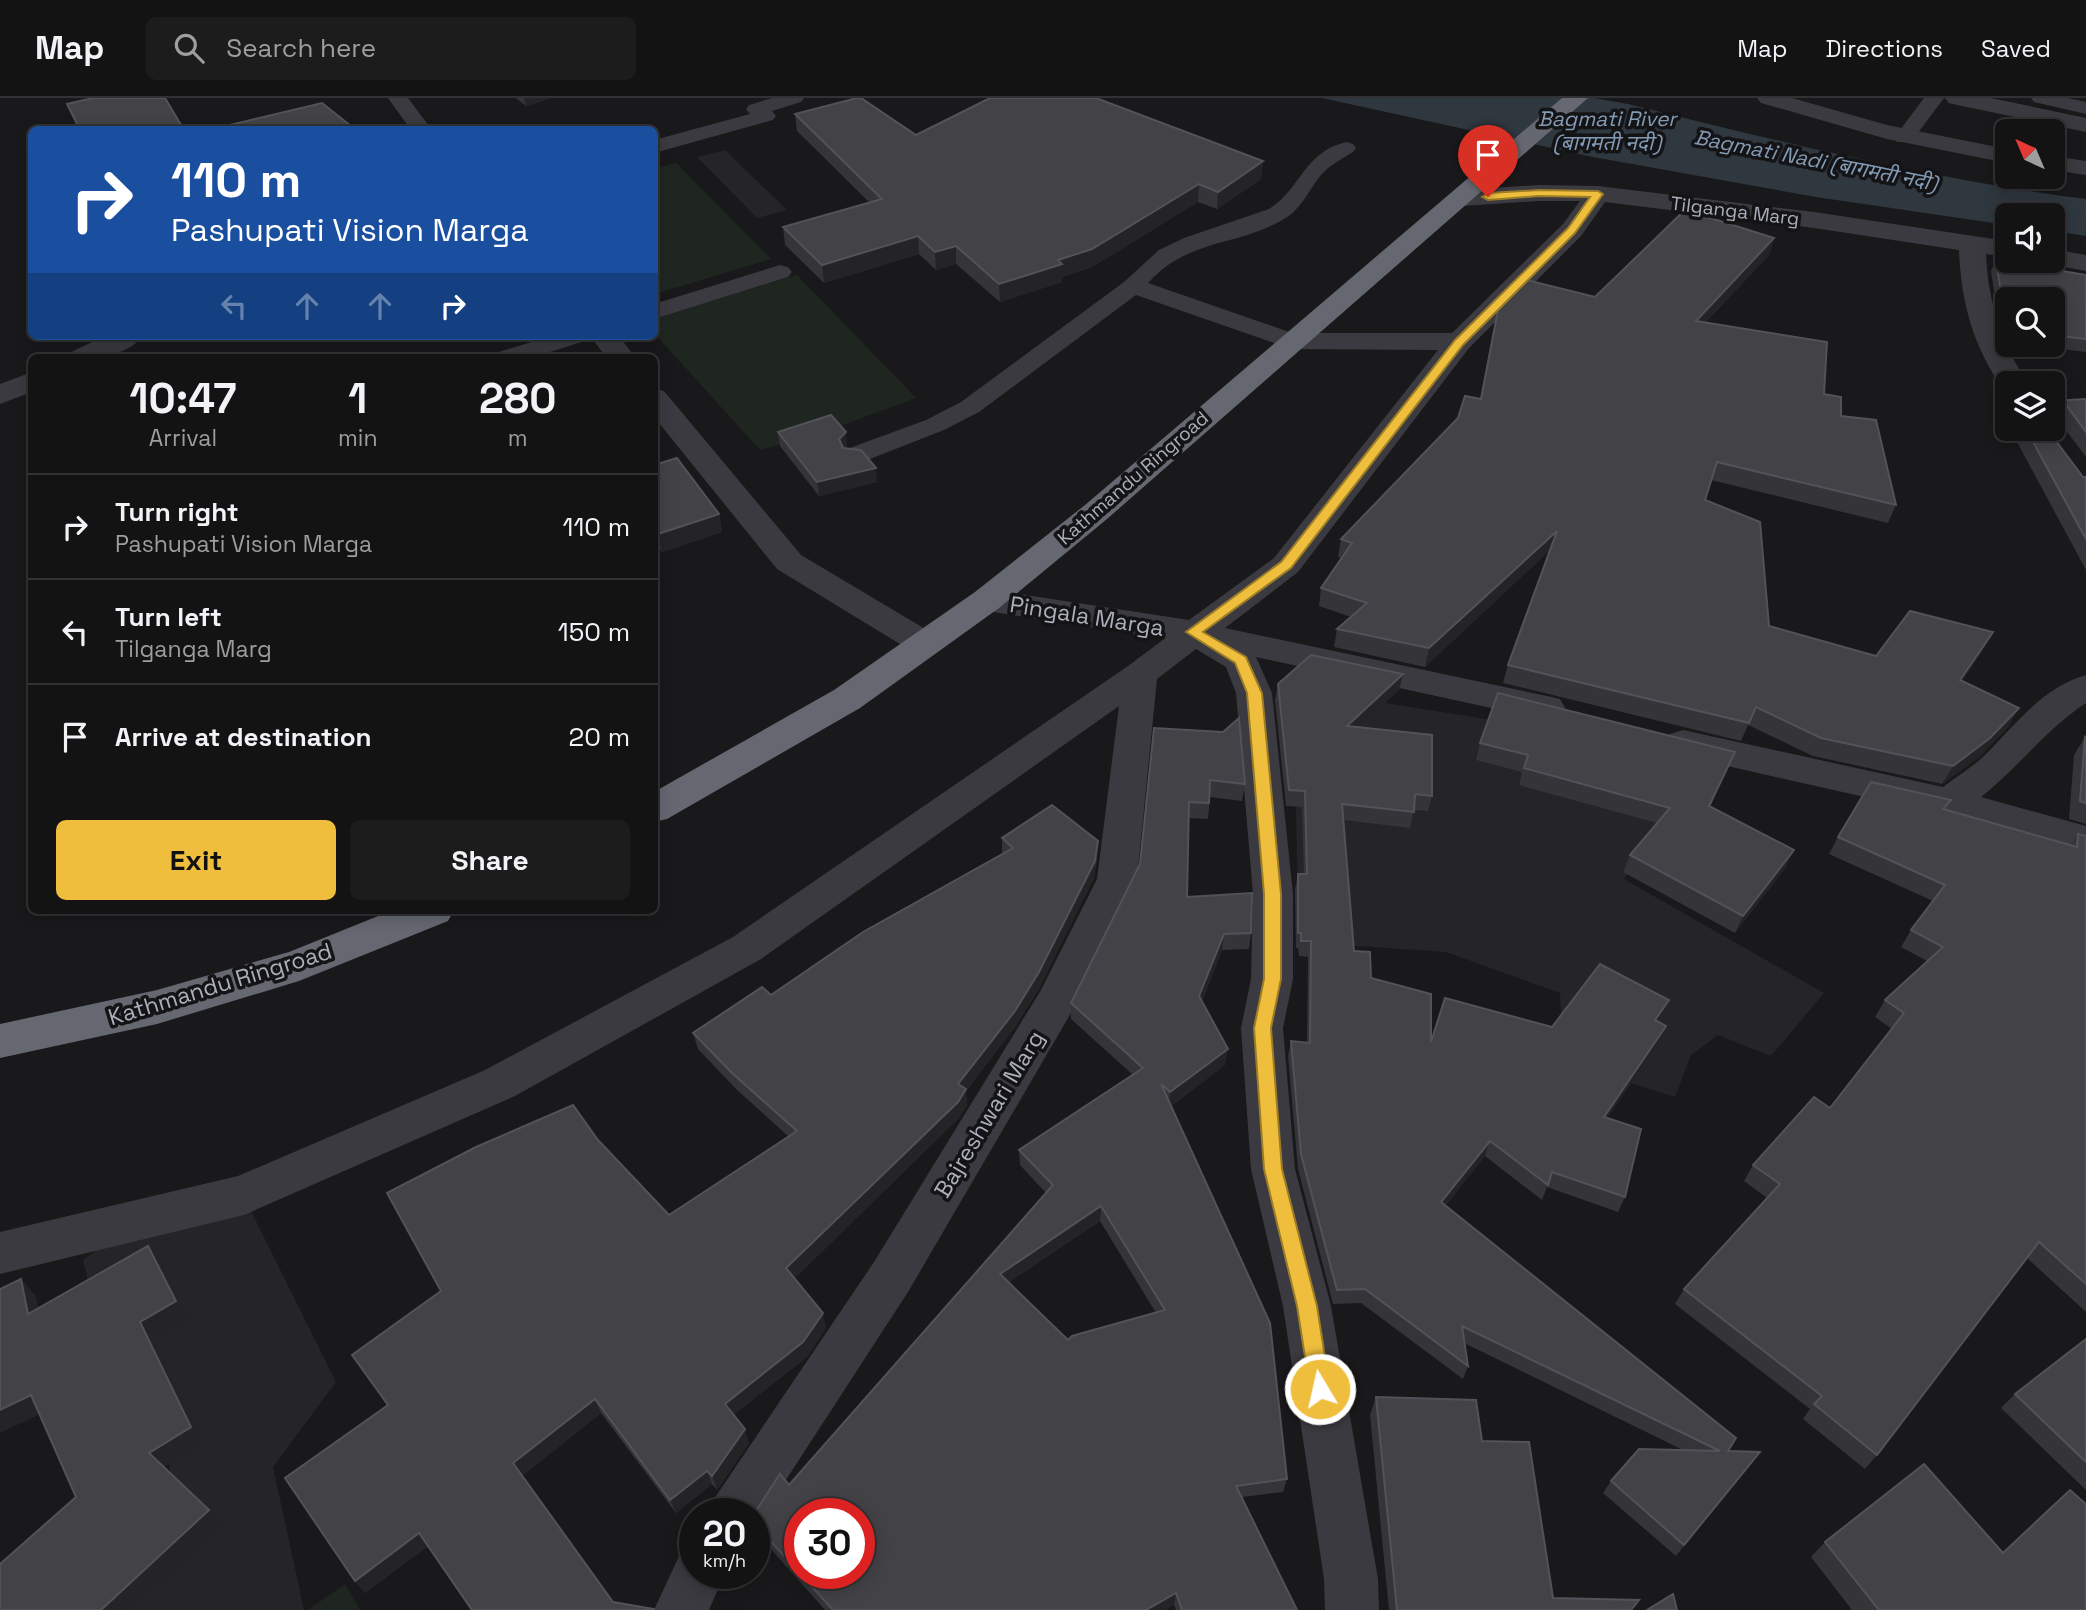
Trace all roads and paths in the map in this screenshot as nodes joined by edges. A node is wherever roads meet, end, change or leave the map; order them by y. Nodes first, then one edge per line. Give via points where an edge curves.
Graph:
1 (398, 98) edge
2 (794, 98) edge
3 (1576, 98) edge
4 (1769, 98) edge
5 (1934, 98) edge
6 (1956, 98) edge
7 (2041, 98) edge
8 (2086, 108) edge
9 (2086, 125) edge
10 (419, 126) edge
11 (1905, 138) junction
12 (658, 146) edge
13 (1346, 148) dead end
14 (1995, 154) edge
15 (2065, 165) edge
16 (2086, 168) edge
17 (1598, 194) junction
18 (1462, 198) junction
19 (1972, 243) junction
20 (1995, 247) edge
21 (2065, 259) edge
22 (2086, 263) edge
23 (780, 272) dead end
24 (1132, 287) junction
25 (658, 311) edge
26 (119, 340) edge
27 (563, 340) edge
28 (607, 340) edge
29 (1292, 341) junction
30 (1459, 342) junction
31 (89, 354) edge
32 (518, 354) edge
33 (619, 354) edge
34 (2004, 371) edge
35 (28, 383) edge
36 (0, 395) edge
37 (658, 402) edge
38 (856, 454) edge
39 (987, 600) junction
40 (1193, 632) junction
41 (925, 644) junction
42 (1140, 674) junction
43 (2086, 687) edge
44 (1574, 715) edge
45 (1651, 735) edge
46 (1949, 802) junction
47 (658, 807) edge
48 (2086, 840) edge
49 (424, 914) edge
50 (0, 1041) edge
51 (0, 1253) edge
52 (745, 1498) edge
53 (691, 1589) edge
54 (681, 1610) edge
55 (1352, 1610) edge

1 - 10 lane
2 - 12 lane via 756,109 766,116
3 - 18 highway, Kathmandu Ringroad
4 - 11 street
5 - 11 lane
6 - 9 street
7 - 8 lane
11 - 14 street
13 - 24 lane via 1322,162 1281,211 1173,250 1151,265
15 - 16 street
17 - 18 street, Tilganga Marg
17 - 19 street, Tilganga Marg
17 - 30 street via 1572,230
18 - 29 highway, Kathmandu Ringroad
19 - 20 street, Tilganga Marg
19 - 34 street via 1973,286 1994,358
21 - 22 street
23 - 25 lane
24 - 29 lane
24 - 38 lane via 970,407
26 - 31 street
27 - 32 lane
28 - 33 street
29 - 30 street
29 - 39 highway, Kathmandu Ringroad
30 - 40 street via 1286,565
35 - 36 street
37 - 41 street via 789,562
39 - 40 street, Pingala Marga
39 - 41 highway, Kathmandu Ringroad
40 - 42 street
40 - 44 street, Pingala Marga
40 - 55 street via 1241,660 1254,693 1273,894 1272,979 1262,1028 1273,1169 1307,1306 1351,1579
41 - 47 highway, Kathmandu Ringroad via 846,699
42 - 51 street via 747,948 500,1083 244,1195
42 - 52 street, Bajreshwari Marg via 1117,879 1056,1001 891,1277
43 - 46 street via 2049,710 1996,765
45 - 46 street
46 - 48 street
49 - 50 highway, Kathmandu Ringroad via 299,965 158,1007
53 - 54 street

